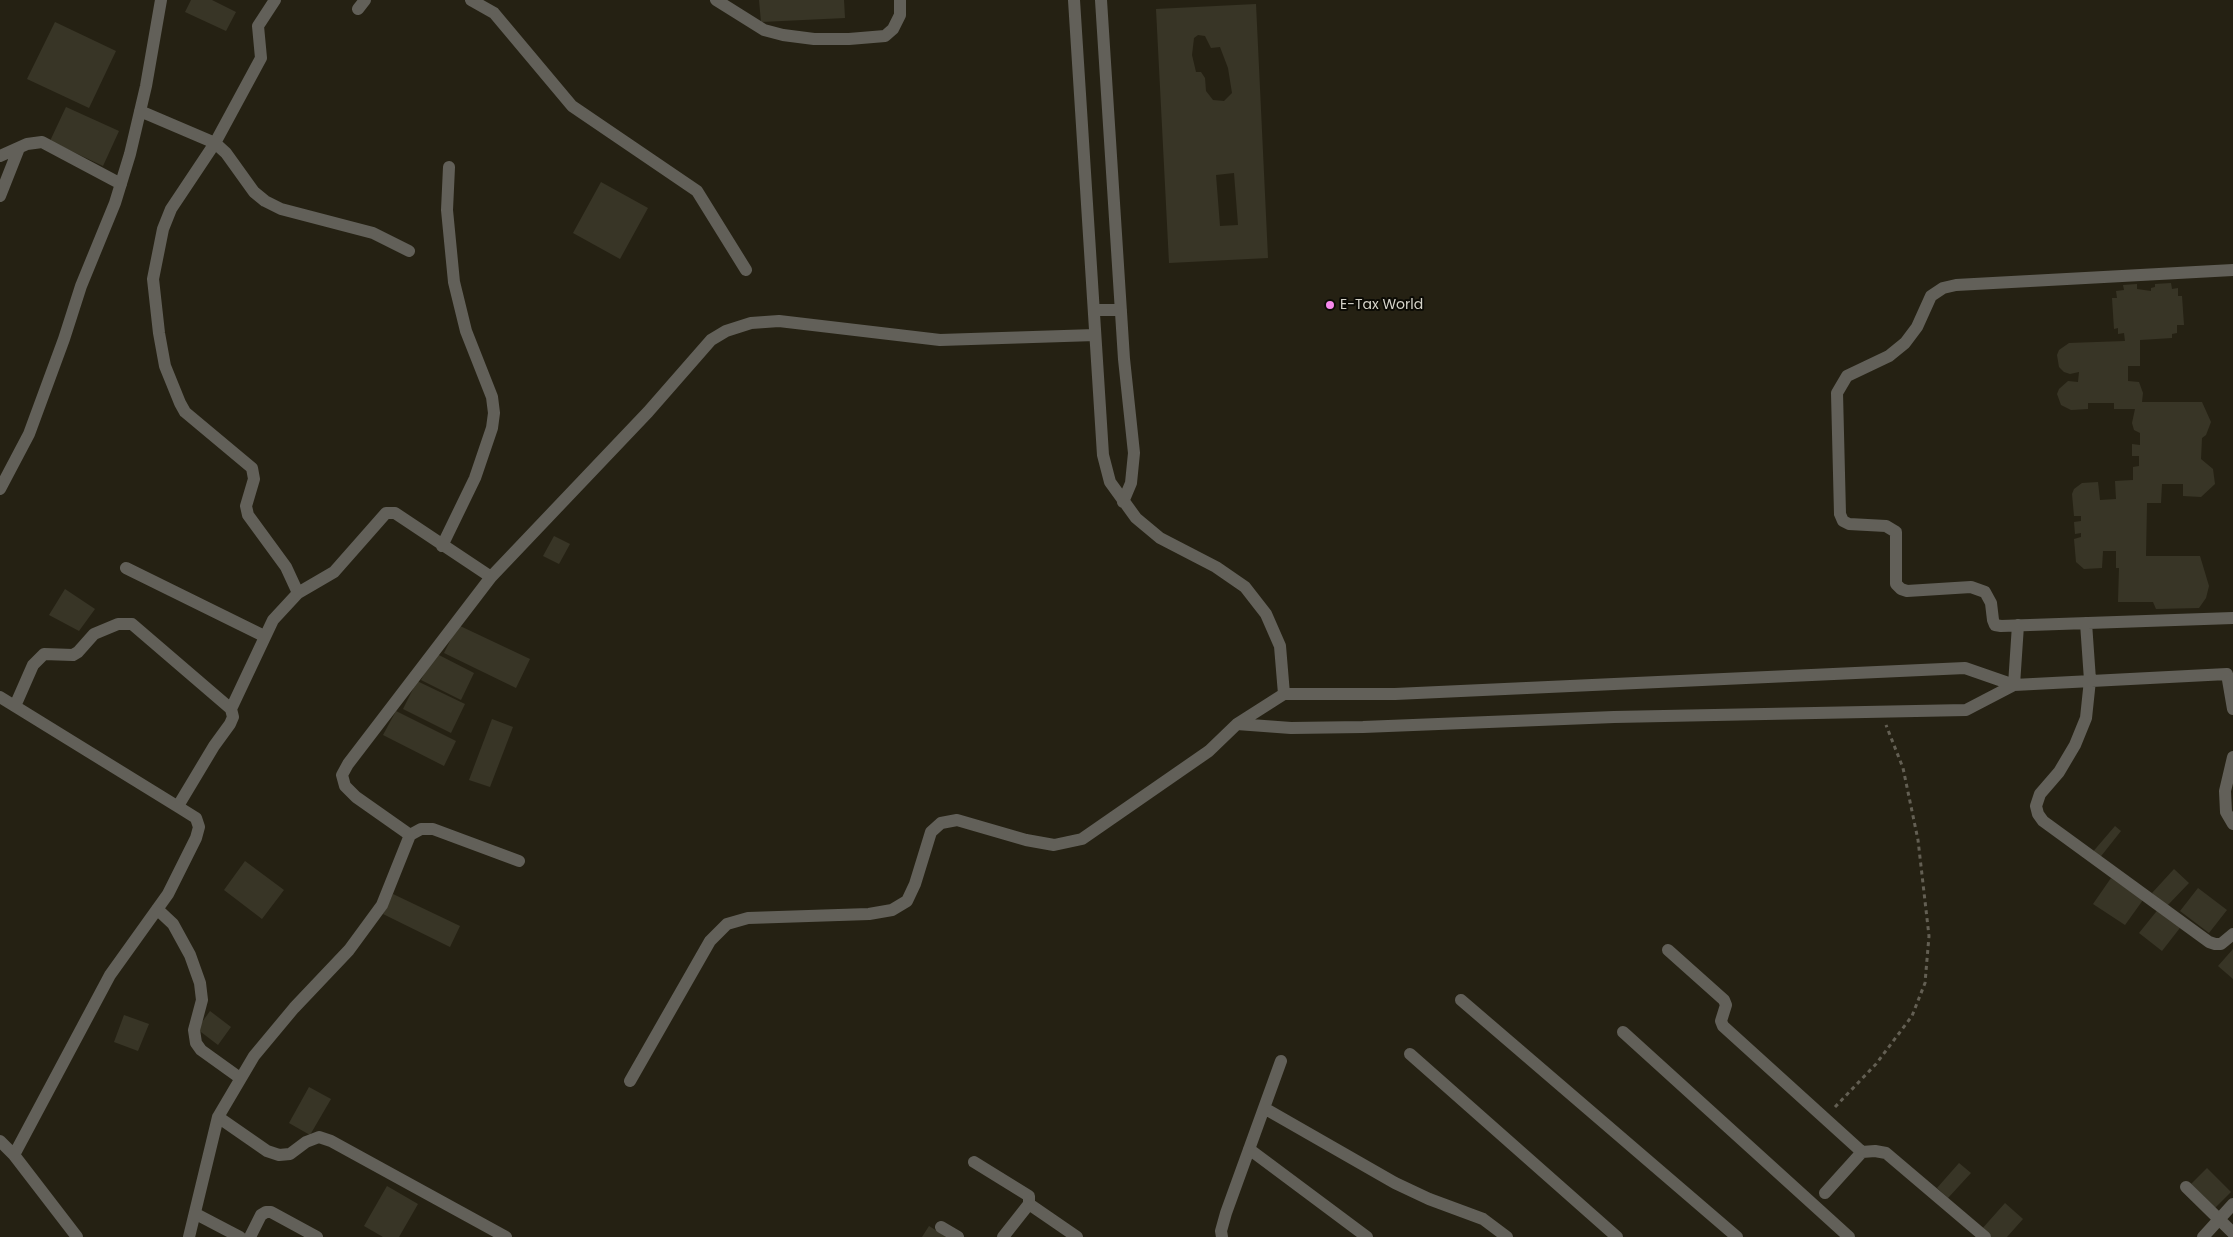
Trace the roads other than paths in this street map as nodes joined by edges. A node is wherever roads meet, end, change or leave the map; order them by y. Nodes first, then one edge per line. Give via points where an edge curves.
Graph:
1 (162, 0) edge
2 (275, 0) edge
3 (472, 0) edge
4 (716, 0) edge
5 (900, 0) edge
6 (1074, 0) edge
7 (1101, 0) edge
8 (140, 111) junction
9 (215, 143) junction
10 (18, 148) junction
11 (0, 156) edge
12 (449, 167) dead end
13 (121, 184) junction
14 (0, 196) edge
15 (408, 251) dead end
16 (746, 270) dead end
17 (2233, 270) edge
18 (1094, 310) junction
19 (1121, 310) junction
20 (1096, 335) junction
21 (0, 489) edge
22 (1123, 502) junction
23 (442, 546) junction
24 (126, 568) dead end
25 (491, 577) junction
26 (298, 593) junction
27 (2233, 618) edge
28 (2086, 623) junction
29 (2018, 625) junction
30 (264, 636) junction
31 (2230, 673) edge
32 (2090, 680) junction
33 (2014, 685) junction
34 (1284, 694) junction
35 (0, 697) edge
36 (15, 706) junction
37 (231, 709) junction
38 (2233, 709) edge
39 (1237, 724) junction
40 (2233, 757) edge
41 (178, 806) junction
42 (2233, 824) edge
43 (410, 835) junction
44 (519, 861) dead end
45 (157, 909) junction
46 (2233, 934) edge
47 (1668, 950) dead end
48 (1461, 1000) dead end
49 (1623, 1032) dead end
50 (1410, 1054) dead end
51 (1281, 1061) dead end
52 (240, 1078) junction
53 (630, 1081) dead end
54 (1264, 1108) junction
55 (218, 1117) junction
56 (0, 1141) edge
57 (1249, 1149) junction
58 (1862, 1152) junction
59 (14, 1154) junction
60 (974, 1162) dead end
61 (2186, 1187) dead end
62 (1825, 1193) dead end
63 (1029, 1204) junction
64 (2233, 1204) edge
65 (196, 1214) junction
66 (2219, 1219) junction
67 (942, 1227) dead end
68 (2233, 1233) edge
69 (77, 1237) edge
70 (189, 1237) edge
71 (240, 1237) edge
72 (250, 1237) edge
73 (317, 1237) edge
74 (506, 1237) edge
75 (958, 1237) edge
76 (1003, 1237) edge
77 (1076, 1237) edge
78 (1222, 1237) edge
79 (1367, 1237) edge
80 (1507, 1237) edge
81 (1617, 1237) edge
82 (1737, 1237) edge
83 (1849, 1237) edge
84 (1985, 1237) edge
85 (2202, 1237) edge

1 - 8 street
2 - 9 street via 258,26 261,58
3 - 16 street via 494,13 572,106 697,191
4 - 5 street via 764,30 814,39 849,39 885,36 893,29 900,14
6 - 18 street
7 - 19 street
8 - 9 street
8 - 13 street
9 - 15 street via 265,201 280,209 373,233
9 - 26 street via 182,191 163,229 153,279 159,333 170,379 185,412 252,468 254,479 246,506 248,515 286,567
10 - 11 street
10 - 13 street via 42,142
10 - 14 street
12 - 23 street via 447,210 454,282 466,331 492,397 494,413 475,478
13 - 21 street via 29,434
17 - 29 street via 1943,288 1931,296 1917,327 1905,343 1889,356 1847,376 1837,393 1840,514 1843,521 1886,526 1896,532 1896,584 1901,589 1971,587 1985,592 1995,625
18 - 19 street
18 - 20 street
19 - 22 street via 1134,453 1131,483
20 - 22 street via 1103,455 1110,482
20 - 25 street via 940,340 779,321 750,323 726,331 711,340 648,412
22 - 34 street via 1160,538 1216,567 1245,587 1266,614 1280,646
23 - 25 street
23 - 26 street via 395,513 386,513 334,572
24 - 30 street
25 - 43 street via 387,710 342,775 344,786 356,797
26 - 30 street via 273,620
27 - 28 street
28 - 29 street
28 - 32 street
29 - 33 street
30 - 37 street
31 - 32 street
31 - 38 street
32 - 33 street
32 - 46 street via 2086,718 2059,772 2040,794 2036,806 2038,814 2043,821 2209,942 2222,944
33 - 34 street via 1965,668 1395,694
33 - 39 street via 1966,710 1363,727 1291,728
34 - 39 street
35 - 36 street
36 - 37 street via 37,658 44,654 73,655 94,634 126,622
36 - 41 street
37 - 41 street via 233,717 230,724
39 - 53 street via 1209,751 1082,839 1054,845 957,820 941,823 931,832 907,901 892,910 869,914 748,918 727,924 710,940
40 - 42 street via 2225,791 2226,812
41 - 45 street via 196,818 199,828 168,894
43 - 44 street via 421,829 433,829
43 - 52 street via 382,905 350,950 294,1008
45 - 52 street via 173,924 200,983 202,1000 194,1030 196,1044
45 - 59 street via 110,975
47 - 58 street via 1724,1000 1723,1026
48 - 82 street
49 - 83 street
50 - 81 street
51 - 54 street
52 - 55 street
54 - 57 street
54 - 80 street via 1395,1183 1482,1219
55 - 65 street
55 - 74 street via 267,1151 278,1155 290,1154 319,1137 332,1141
56 - 59 street
57 - 78 street via 1226,1213
57 - 79 street
58 - 62 street
58 - 84 street via 1886,1154
59 - 69 street
60 - 63 street via 1024,1192 1029,1196
61 - 66 street
63 - 76 street
63 - 77 street
64 - 66 street
65 - 70 street
65 - 71 street
66 - 68 street
66 - 85 street
67 - 75 street
72 - 73 street via 261,1216 271,1212

